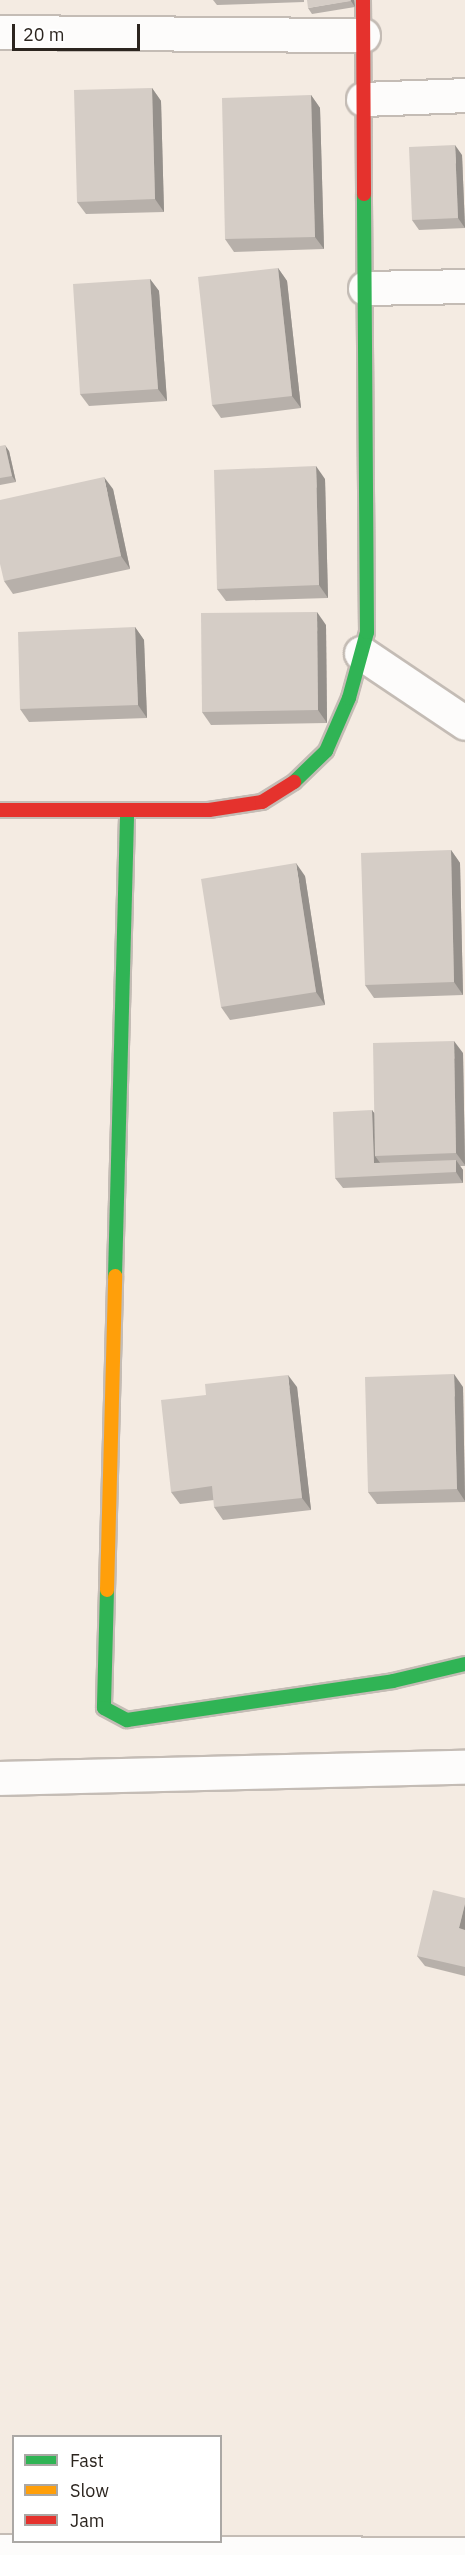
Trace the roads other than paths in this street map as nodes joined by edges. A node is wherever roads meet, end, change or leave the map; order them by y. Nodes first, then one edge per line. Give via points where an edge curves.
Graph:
1 (363, 0) edge
2 (0, 32) edge
3 (363, 34) junction
4 (465, 95) edge
5 (363, 99) junction
6 (465, 286) edge
7 (364, 288) junction
8 (361, 653) junction
9 (465, 723) edge
10 (0, 810) edge
11 (127, 811) junction
12 (465, 1664) edge
13 (465, 1767) edge
14 (0, 1779) edge
15 (0, 2551) edge
16 (256, 2554) edge
17 (465, 2554) edge

1 - 3 street
2 - 3 street
3 - 5 street
4 - 5 street
5 - 7 street
6 - 7 street
7 - 8 street via 367,632
8 - 9 street
8 - 11 street via 326,751 293,783 262,802 220,809
10 - 11 street
11 - 12 street via 104,1708 127,1720 148,1720 393,1681
13 - 14 street
15 - 16 street
16 - 17 street

